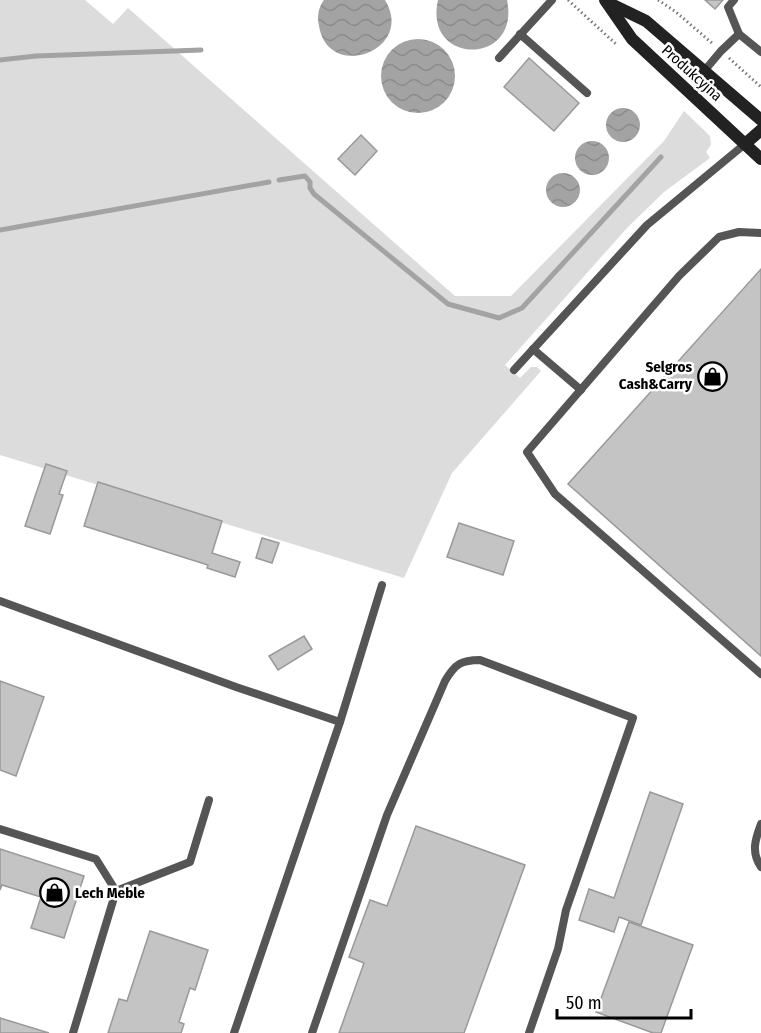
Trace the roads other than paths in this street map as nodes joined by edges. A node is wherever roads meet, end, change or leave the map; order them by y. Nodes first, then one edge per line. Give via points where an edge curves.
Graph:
1 (552, 0) edge
2 (735, 0) edge
3 (607, 2) edge
4 (520, 34) junction
5 (739, 34) junction
6 (761, 52) edge
7 (499, 57) dead end
8 (705, 70) junction
9 (588, 93) dead end
10 (761, 120) edge
11 (761, 130) edge
12 (745, 144) junction
13 (761, 159) edge
14 (761, 232) edge
15 (533, 348) junction
16 (514, 370) dead end
17 (581, 390) junction
18 (382, 585) dead end
19 (0, 601) edge
20 (761, 674) edge
21 (340, 722) junction
22 (209, 800) dead end
23 (761, 824) edge
24 (0, 829) edge
25 (761, 867) edge
26 (116, 891) junction
27 (73, 1033) edge
28 (234, 1033) edge
29 (312, 1033) edge
30 (529, 1033) edge

1 - 4 lane
2 - 5 lane via 728,7
3 - 8 street, Produkcyjna via 646,21
3 - 12 street, Produkcyjna via 632,39
4 - 7 lane
4 - 9 lane
5 - 6 lane
5 - 8 lane
8 - 10 street, Produkcyjna
11 - 12 street
12 - 13 street, Produkcyjna
12 - 15 lane via 647,225
14 - 17 lane via 719,237 679,276
15 - 16 lane
15 - 17 lane
17 - 20 lane via 527,452 555,494
18 - 21 lane
19 - 21 lane
21 - 28 lane
22 - 26 lane via 190,862
23 - 25 lane via 755,858
24 - 26 lane via 96,859
26 - 27 lane
29 - 30 lane via 387,815 445,681 453,667 466,660 480,660 633,718 566,910 558,950

